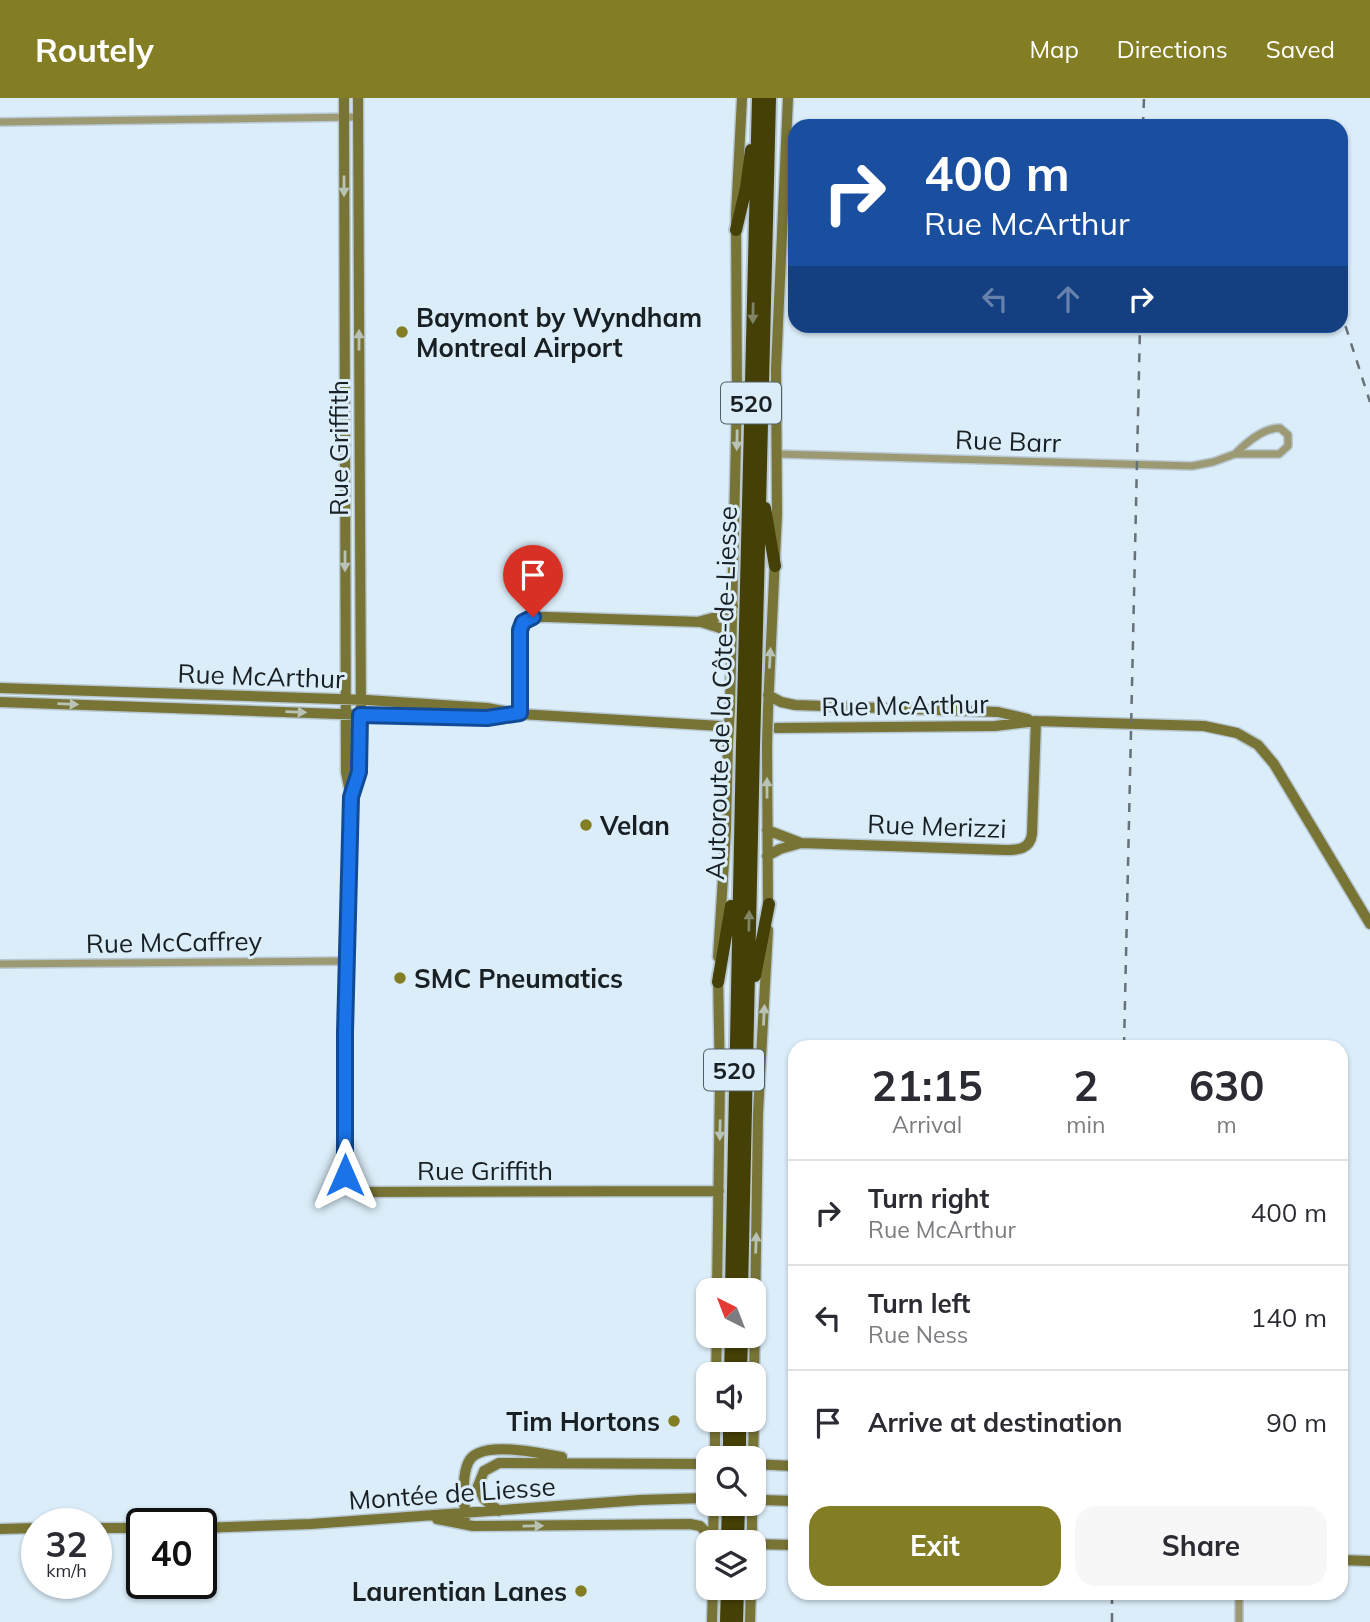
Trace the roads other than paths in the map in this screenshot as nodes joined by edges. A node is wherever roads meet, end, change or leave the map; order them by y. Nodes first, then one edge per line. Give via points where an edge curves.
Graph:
1 (344, 98) edge
2 (358, 98) edge
3 (742, 98) edge
4 (765, 98) edge
5 (788, 98) edge
6 (358, 117) junction
7 (344, 118) junction
8 (0, 121) edge
9 (736, 230) junction
10 (345, 250) junction
11 (358, 250) junction
12 (345, 309) junction
13 (359, 309) junction
14 (777, 454) junction
15 (1235, 454) junction
16 (760, 482) junction
17 (775, 566) junction
18 (733, 606) junction
19 (701, 622) junction
20 (731, 636) junction
21 (0, 688) edge
22 (768, 695) junction
23 (345, 699) junction
24 (360, 700) junction
25 (0, 702) edge
26 (755, 709) junction
27 (520, 713) junction
28 (346, 714) junction
29 (360, 715) junction
30 (1036, 721) junction
31 (721, 726) dead end
32 (776, 728) dead end
33 (754, 745) junction
34 (351, 797) junction
35 (767, 830) junction
36 (801, 843) junction
37 (739, 850) junction
38 (767, 856) junction
39 (769, 904) junction
40 (1370, 923) edge
41 (349, 961) junction
42 (0, 964) edge
43 (718, 982) junction
44 (746, 1039) junction
45 (719, 1191) junction
46 (717, 1278) edge
47 (731, 1278) edge
48 (742, 1278) edge
49 (754, 1362) edge
50 (593, 1462) junction
51 (696, 1464) edge
52 (766, 1465) edge
53 (788, 1466) edge
54 (696, 1501) edge
55 (766, 1501) edge
56 (788, 1501) edge
57 (499, 1511) junction
58 (465, 1514) junction
59 (427, 1517) junction
60 (465, 1526) junction
61 (21, 1528) edge
62 (217, 1528) edge
63 (0, 1529) edge
64 (704, 1530) edge
65 (766, 1544) edge
66 (788, 1545) edge
67 (1348, 1560) edge
68 (1370, 1561) edge
69 (712, 1600) edge
70 (727, 1600) edge
71 (738, 1600) edge
72 (751, 1600) edge
73 (1239, 1600) edge
74 (712, 1622) edge
75 (726, 1622) edge
76 (737, 1622) edge
77 (750, 1622) edge
78 (1239, 1622) edge

1 - 7 street, Rue Griffith
2 - 6 street, Rue Griffith
3 - 9 street
4 - 9 highway
4 - 16 highway, Autoroute de la Côte-de-Liesse / 520
4 -> 26 highway, Autoroute de la Côte-de-Liesse / 520
5 - 14 street
6 - 7 street
6 - 11 street, Rue Griffith
7 - 8 street
7 -> 10 street, Rue Griffith
9 -> 18 street
10 - 11 street
10 - 12 street, Rue Griffith
11 - 13 street, Rue Griffith
12 - 13 street
12 -> 23 street, Rue Griffith
24 -> 13 street, Rue Griffith
14 - 15 street, Rue Barr via 1185,466
14 - 17 street
15 - 15 street, Rue Barr via 1279,454 1288,446 1288,435 1272,428
16 - 17 highway
16 - 26 highway, Autoroute de la Côte-de-Liesse / 520
22 -> 17 street
18 - 19 street
18 - 20 street
19 - 20 street
19 - 27 street via 528,618 520,630
20 - 43 street, bridge
21 - 23 street, Rue McArthur
22 - 26 street
22 - 30 street via 795,705 998,712
23 - 24 street, Rue McArthur
23 - 28 street, Rue Griffith
24 - 27 street, Rue McArthur
24 - 29 street, Rue Griffith
25 -> 28 street, Rue McArthur
26 - 33 highway, Autoroute de la Côte-de-Liesse / 520, bridge
26 - 33 street, bridge
27 - 29 street, Rue McArthur via 487,718
27 - 31 street, Rue McArthur
28 - 29 street, Rue McArthur
28 - 34 street, Rue Griffith
29 - 34 street, Rue Griffith via 359,772
30 - 32 street, Rue McArthur via 996,726
30 - 36 street, Rue Merizzi via 1032,834 1025,847
30 - 40 street via 1215,727 1252,741 1274,764
35 -> 33 street
33 - 37 highway, Autoroute de la Côte-de-Liesse / 520
44 -> 33 highway, Autoroute de la Côte-de-Liesse / 520
34 - 41 street, Rue Griffith
35 - 36 street, Rue Merizzi
35 - 38 street
36 - 38 street, Rue Merizzi
37 - 43 highway
37 - 47 highway, Autoroute de la Côte-de-Liesse / 520
38 - 39 street
39 - 44 highway
49 -> 39 street via 758,1113
41 - 42 street, Rue McCaffrey
41 - 45 street, Rue Griffith via 345,1175 352,1189
43 -> 45 street
44 - 48 highway, Autoroute de la Côte-de-Liesse / 520
45 - 46 street
50 - 51 street
50 - 57 street via 490,1466 480,1477 479,1490
50 - 58 street via 526,1451 480,1451 466,1468
52 - 53 street
54 - 57 street, Montée de Liesse via 628,1500
55 - 56 street
57 - 58 street, Montée de Liesse
58 - 59 street, Montée de Liesse
58 - 60 street
59 - 60 street
59 - 62 street, Montée de Liesse
60 -> 64 street via 690,1524
61 - 63 street
65 - 66 street
67 - 68 street
69 - 74 street
70 - 75 highway
71 - 76 highway
72 - 77 street
73 - 78 street

